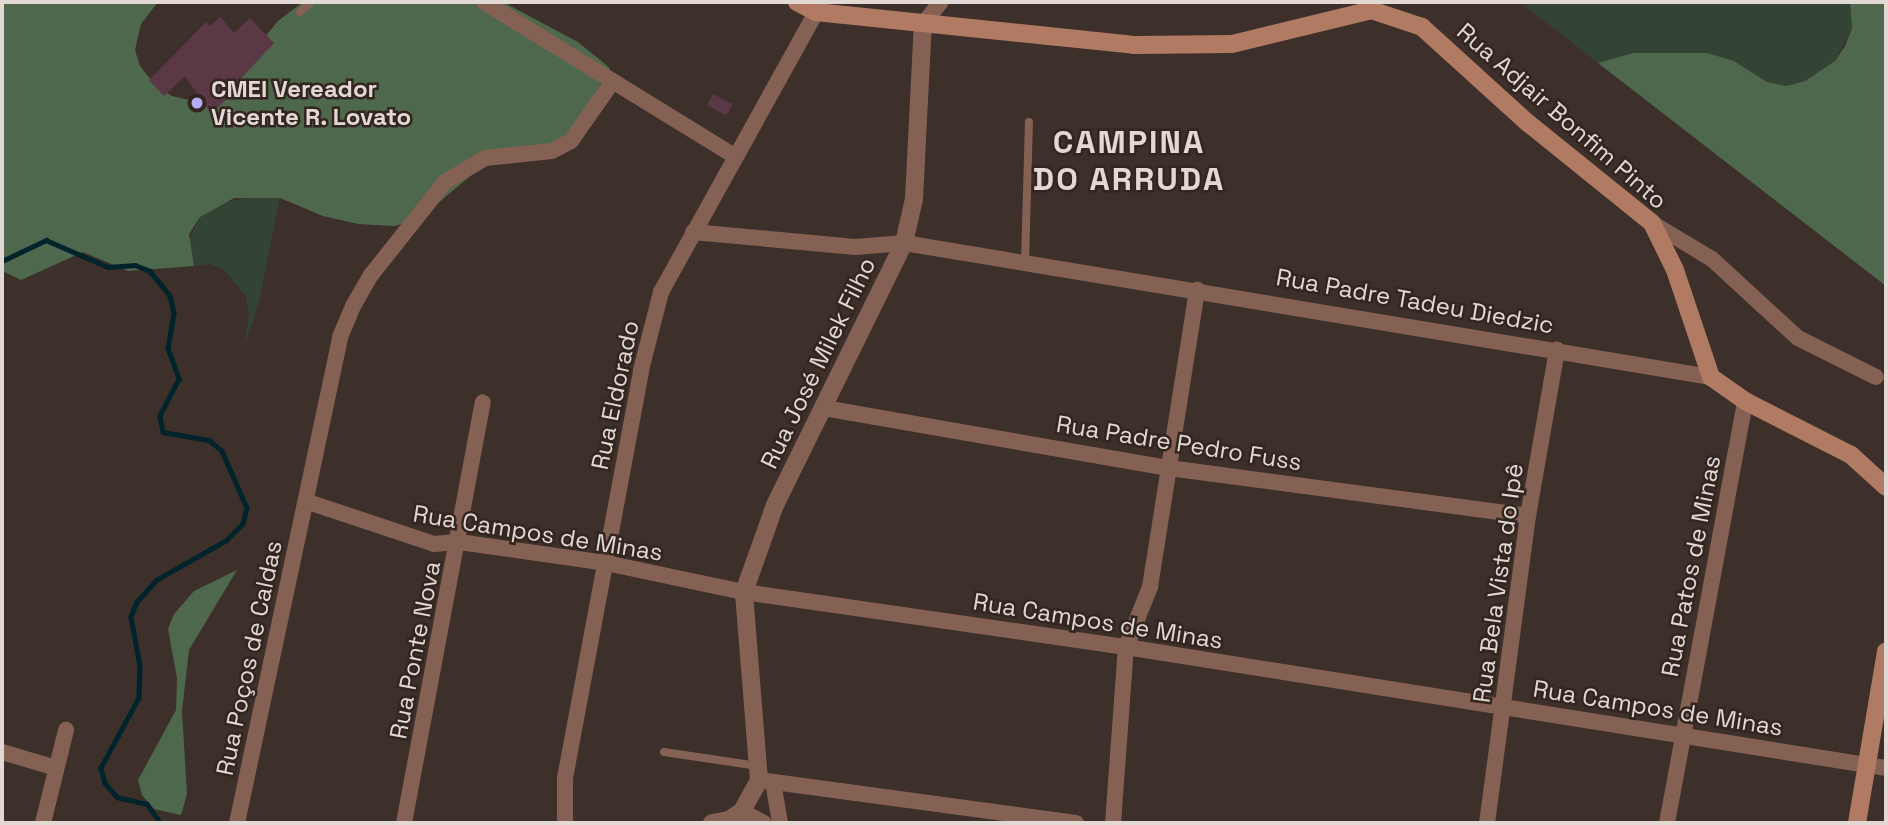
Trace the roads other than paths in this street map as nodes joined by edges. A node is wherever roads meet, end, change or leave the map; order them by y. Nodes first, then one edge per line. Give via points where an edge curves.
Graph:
1 (311, 2) edge
2 (484, 2) edge
3 (797, 2) edge
4 (941, 2) edge
5 (1373, 6) edge
6 (300, 12) dead end
7 (816, 12) junction
8 (923, 24) junction
9 (613, 81) junction
10 (1029, 122) dead end
11 (734, 156) junction
12 (1652, 223) junction
13 (693, 232) junction
14 (904, 243) junction
15 (1026, 262) junction
16 (1197, 290) junction
17 (1556, 350) junction
18 (1711, 377) junction
19 (1876, 377) dead end
20 (1745, 401) junction
21 (483, 402) dead end
22 (824, 408) junction
23 (1169, 468) junction
24 (1886, 487) edge
25 (308, 502) junction
26 (1528, 516) junction
27 (459, 542) junction
28 (606, 563) junction
29 (744, 592) junction
30 (1126, 648) junction
31 (1886, 651) edge
32 (1504, 707) junction
33 (66, 730) dead end
34 (1682, 734) junction
35 (2, 752) edge
36 (664, 752) dead end
37 (1866, 765) junction
38 (56, 768) junction
39 (1886, 768) edge
40 (763, 776) junction
41 (742, 811) junction
42 (43, 823) edge
43 (237, 823) edge
44 (404, 823) edge
45 (565, 823) edge
46 (712, 823) edge
47 (764, 823) edge
48 (780, 823) edge
49 (1076, 823) edge
50 (1113, 823) edge
51 (1487, 823) edge
52 (1667, 823) edge
53 (1857, 823) edge

1 - 6 lane
2 - 9 street
3 - 7 main road
4 - 8 street
5 - 8 main road via 1232,44 1194,46 1134,45
5 - 12 main road, Rua Adjair Bonfim Pinto via 1422,27 1528,123
7 - 8 main road
7 - 11 street, Rua Eldorado
8 - 14 street, Rua José Milek Filho via 914,199
9 - 11 street
9 - 25 street, Rua Poços de Caldas via 570,141 552,151 485,158 445,181 371,275 340,337
10 - 15 lane
11 - 13 street, Rua Eldorado
12 - 18 main road, Rua Adjair Bonfim Pinto via 1675,270
12 - 19 street via 1712,259 1798,338
13 - 14 street, Rua Padre Tadeu Diedzic via 855,247
13 - 28 street, Rua Eldorado via 661,292 641,370
14 - 15 street, Rua Padre Tadeu Diedzic
14 - 22 street, Rua José Milek Filho
15 - 16 street, Rua Padre Tadeu Diedzic
16 - 17 street, Rua Padre Tadeu Diedzic
16 - 23 street
17 - 18 street, Rua Padre Tadeu Diedzic
17 - 26 street, Rua Bela Vista do Ipê
18 - 20 main road, Rua Padre Tadeu Diedzic
20 - 24 main road, Rua Padre Tadeu Diedzic via 1851,455
20 - 34 street, Rua Patos de Minas
21 - 27 street, Rua Ponte Nova
22 - 23 street, Rua Padre Pedro Fuss
22 - 29 street, Rua José Milek Filho via 775,505
23 - 26 street, Rua Padre Pedro Fuss
23 - 30 street via 1150,587
25 - 27 street, Rua Campos de Minas via 434,544
25 - 43 street, Rua Poços de Caldas via 266,673
26 - 32 street, Rua Bela Vista do Ipê
27 - 28 street, Rua Campos de Minas
27 - 44 street, Rua Ponte Nova
28 - 29 street, Rua Campos de Minas
28 - 45 street, Rua Eldorado via 565,778
29 - 30 street, Rua Campos de Minas
29 - 40 street, Rua José Milek Filho
30 - 32 street, Rua Campos de Minas
30 - 50 street
31 - 37 main road
32 - 34 street, Rua Campos de Minas
32 - 51 street, Rua Bela Vista do Ipê
33 - 38 street
34 - 37 street, Rua Campos de Minas
34 - 52 street, Rua Patos de Minas
35 - 38 street
36 - 40 lane
37 - 39 street, Rua Campos de Minas
37 - 53 main road
38 - 42 street
40 - 41 street
40 - 48 street
40 - 49 street
41 - 46 street
41 - 47 street

